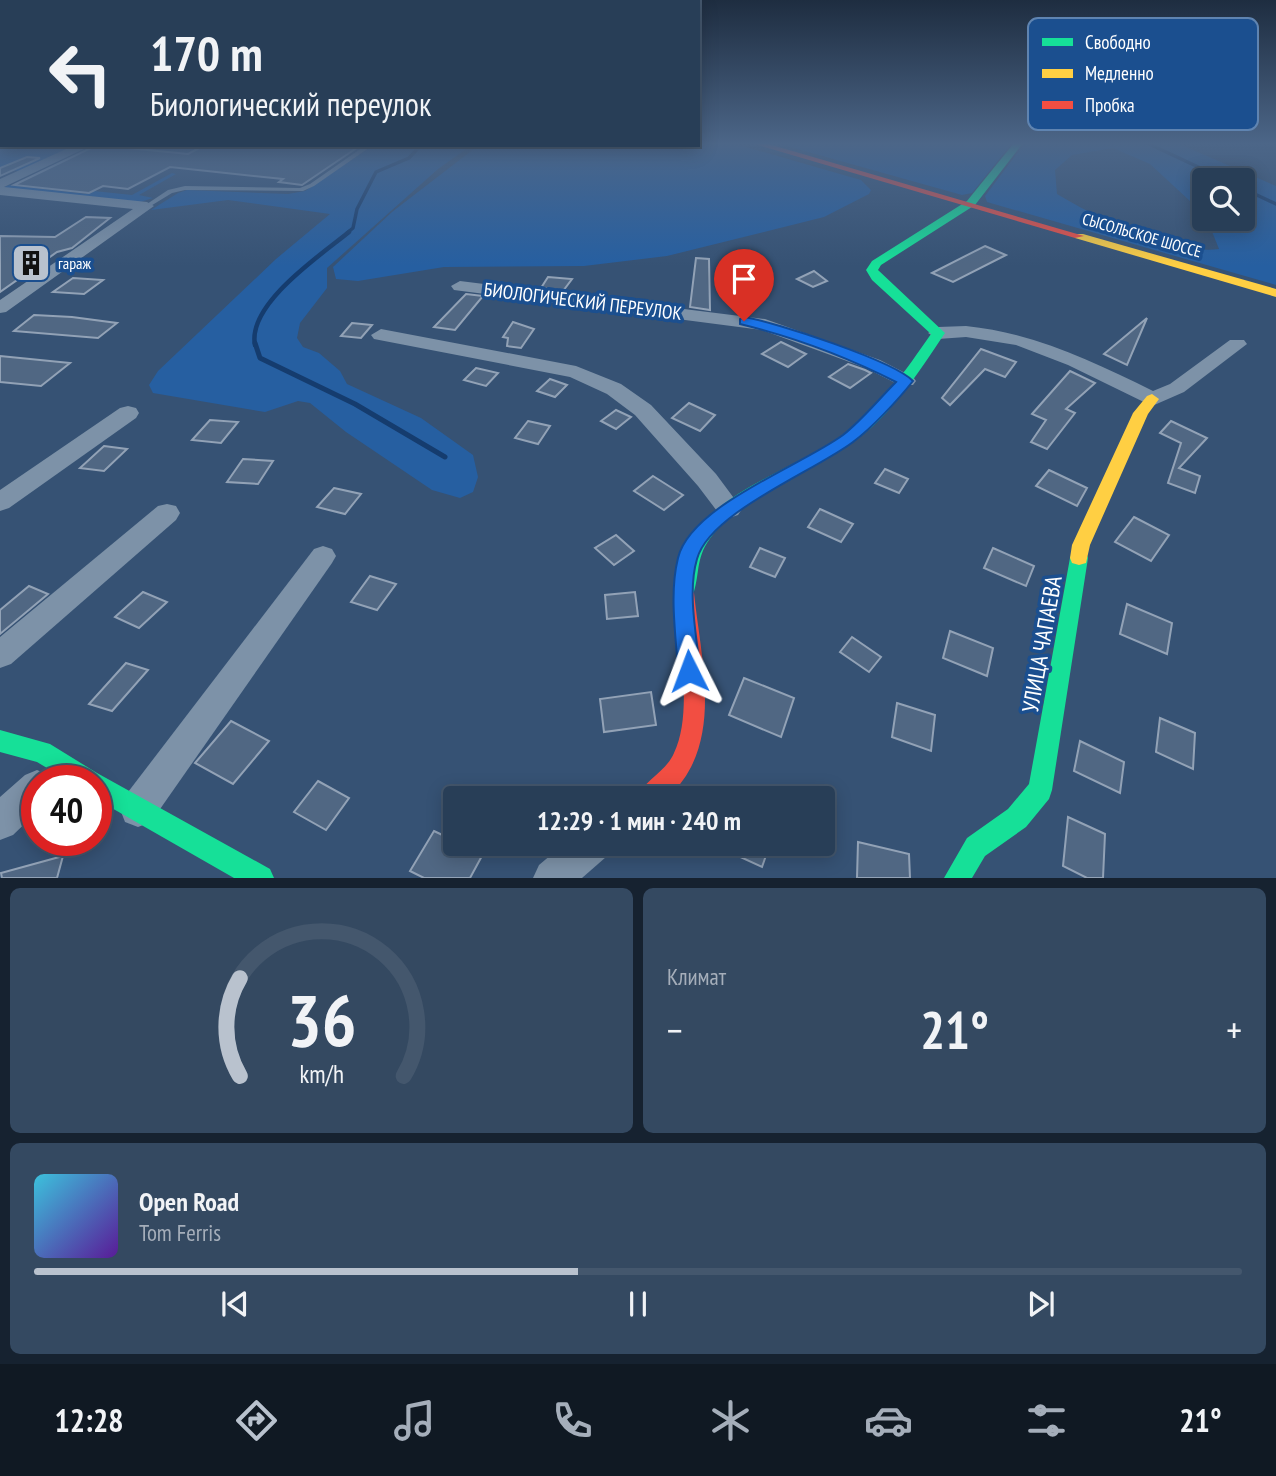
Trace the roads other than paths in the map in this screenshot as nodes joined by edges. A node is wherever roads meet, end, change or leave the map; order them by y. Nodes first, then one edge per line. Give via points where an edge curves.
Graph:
1 (313, 184) edge
2 (903, 184) edge
3 (986, 184) edge
4 (0, 191) edge
5 (971, 203) junction
6 (147, 206) junction
7 (460, 286) dead end
8 (1276, 293) edge
9 (0, 308) edge
10 (938, 333) junction
11 (381, 335) dead end
12 (1237, 344) dead end
13 (906, 381) junction
14 (1152, 399) junction
15 (128, 413) dead end
16 (0, 502) edge
17 (729, 509) junction
18 (167, 513) dead end
19 (323, 556) dead end
20 (0, 656) edge
21 (0, 741) edge
22 (50, 765) edge
23 (663, 786) edge
24 (112, 794) edge
25 (21, 806) edge
26 (138, 809) junction
27 (0, 822) edge
28 (578, 856) edge
29 (261, 877) edge
30 (552, 877) edge
31 (957, 877) edge

1 - 6 lane via 301,190 186,188 170,191
2 - 5 main road, СЫСОЛЬСКОЕ ШОССЕ
3 - 5 main road
4 - 6 street
5 - 8 main road, СЫСОЛЬСКОЕ ШОССЕ
5 - 10 main road via 876,263 872,270
6 - 9 street
7 - 13 street, БИОЛОГИЧЕСКИЙ ПЕРЕУЛОК via 765,325 873,364
10 - 13 main road
10 - 14 street via 995,335 1038,346
11 - 17 street via 576,372 614,389 643,410
12 - 14 street via 1177,388
13 - 17 main road via 849,438
14 - 31 main road, УЛИЦА ЧАПАЕВА via 1141,413 1082,545 1040,790 1017,818 976,847
15 - 16 street
17 - 23 main road via 705,529 688,556 684,588 692,726 688,751
18 - 20 street
19 - 26 street
21 - 22 main road via 42,752
24 - 26 main road
25 - 27 street
26 - 29 main road
28 - 30 street

